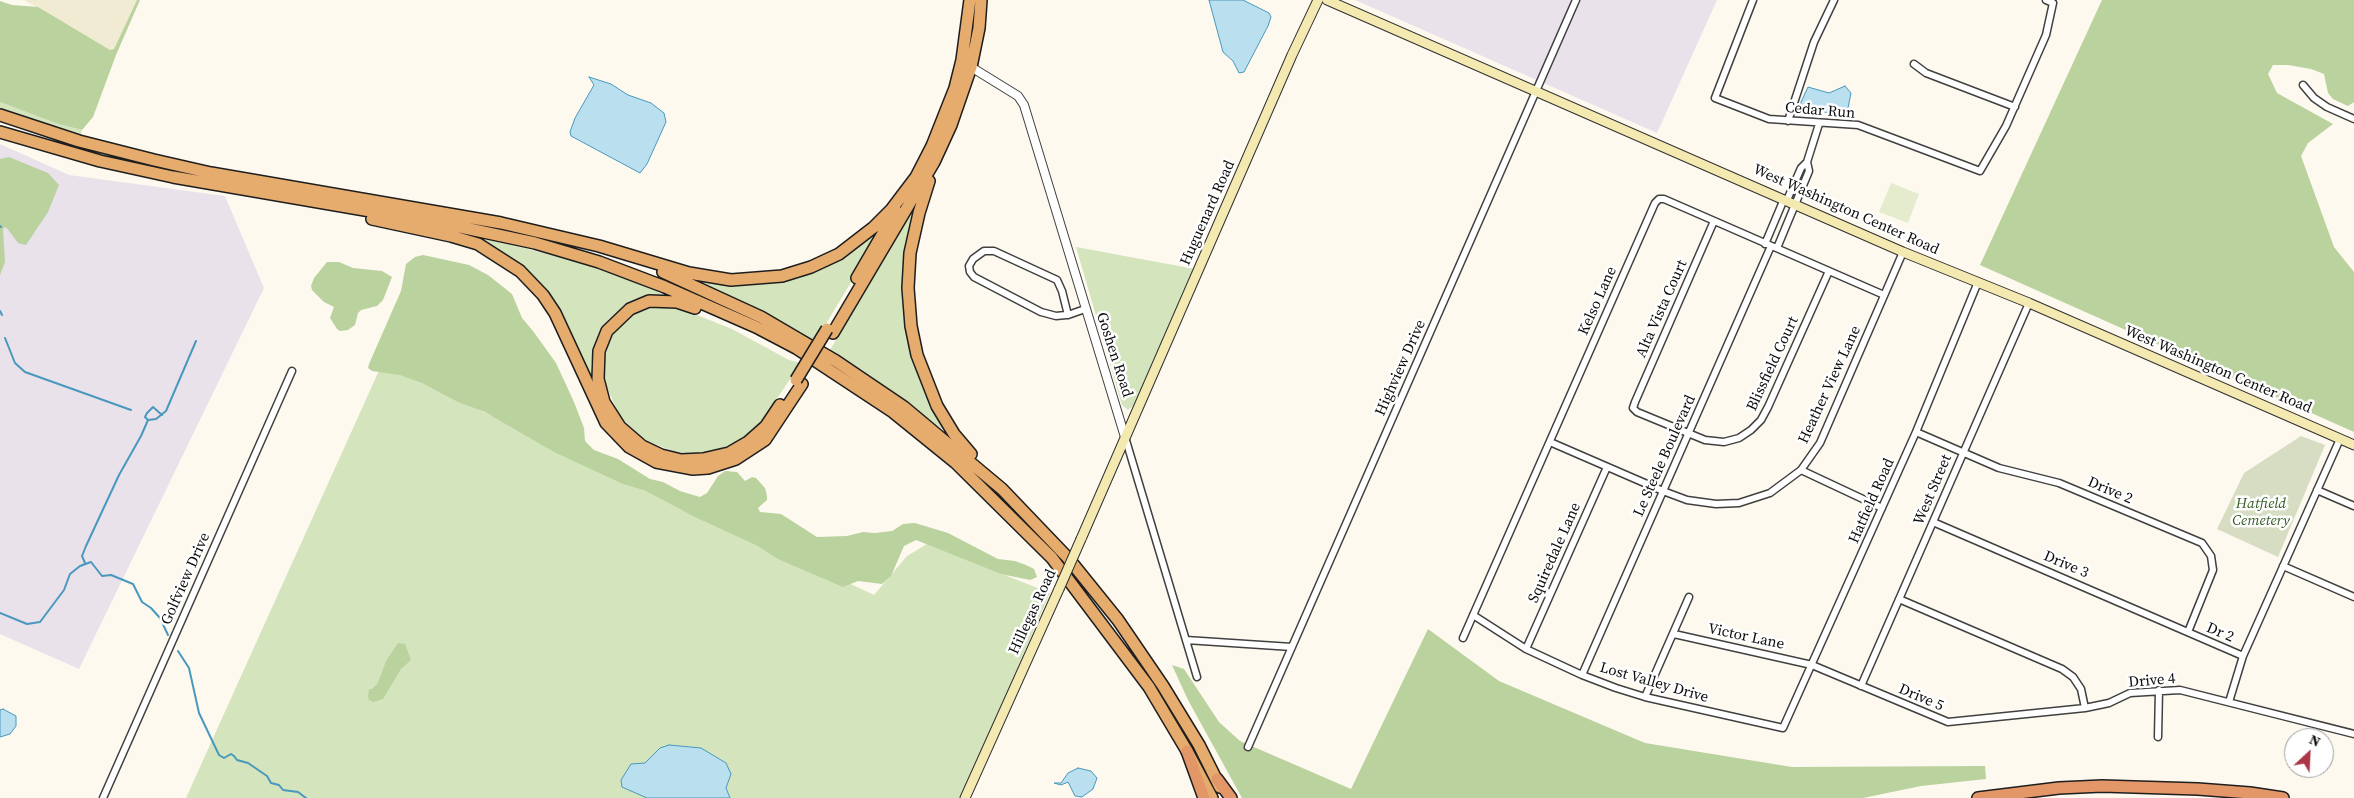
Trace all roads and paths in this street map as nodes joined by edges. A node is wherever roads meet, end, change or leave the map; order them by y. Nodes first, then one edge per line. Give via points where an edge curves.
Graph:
1 (970, 0) edge
2 (981, 0) edge
3 (1318, 0) edge
4 (1327, 0) edge
5 (1576, 0) edge
6 (1753, 0) edge
7 (1834, 0) edge
8 (2049, 1) edge
9 (1914, 64) dead end
10 (971, 66) junction
11 (2303, 85) dead end
12 (1536, 92) junction
13 (2015, 107) junction
14 (0, 115) edge
15 (2354, 119) edge
16 (1788, 121) junction
17 (1819, 124) junction
18 (0, 132) edge
19 (934, 162) junction
20 (1807, 162) junction
21 (916, 177) junction
22 (258, 193) junction
23 (1786, 199) junction
24 (1796, 204) junction
25 (1714, 221) junction
26 (571, 240) junction
27 (1771, 246) junction
28 (1903, 252) junction
29 (1828, 271) junction
30 (1978, 282) junction
31 (1884, 295) junction
32 (2028, 303) junction
33 (1086, 309) junction
34 (1068, 315) junction
35 (756, 327) junction
36 (830, 331) junction
37 (292, 371) dead end
38 (799, 382) junction
39 (1633, 408) joint
40 (1916, 432) junction
41 (1688, 434) junction
42 (1125, 437) junction
43 (2340, 438) junction
44 (1550, 442) junction
45 (2354, 444) edge
46 (1962, 452) junction
47 (1607, 467) junction
48 (1801, 470) junction
49 (1002, 489) junction
50 (2318, 490) junction
51 (1663, 491) junction
52 (2354, 506) edge
53 (1882, 508) junction
54 (1933, 522) junction
55 (2283, 566) junction
56 (1689, 597) dead end
57 (2354, 597) edge
58 (1899, 599) junction
59 (1473, 615) junction
60 (2188, 632) junction
61 (1674, 634) junction
62 (1463, 638) dead end
63 (1186, 640) junction
64 (1292, 647) junction
65 (1526, 649) junction
66 (2243, 656) junction
67 (1812, 665) junction
68 (1582, 676) junction
69 (1198, 677) dead end
70 (1861, 686) junction
71 (2160, 690) junction
72 (1645, 697) junction
73 (2229, 702) junction
74 (2085, 708) junction
75 (1783, 728) joint
76 (2354, 734) edge
77 (2158, 737) dead end
78 (1248, 747) dead end
79 (1187, 751) junction
80 (1217, 779) junction
81 (103, 798) edge
82 (965, 798) edge
83 (1204, 798) edge
84 (1212, 798) edge
85 (1225, 798) edge
86 (1231, 798) edge
87 (1978, 798) edge
88 (2283, 798) edge

1 - 21 highway via 955,88 936,138
2 - 10 highway
3 - 42 main road, Huguenard Road
4 - 12 main road, West Washington Center Road
5 - 12 street, Highview Drive
6 - 16 street, Cedar Run via 1715,98 1763,117
7 - 16 street via 1814,42
8 - 13 street via 2046,34
9 - 13 street via 1926,73
10 - 19 highway via 951,125
10 - 33 street, Goshen Road via 1018,96 1024,105
11 - 15 street via 2320,102
12 - 23 main road, West Washington Center Road
12 - 64 street, Highview Drive
13 - 17 street, Cedar Run via 1980,171 1858,125
14 - 26 highway via 80,141 183,166 454,214
16 - 17 street, Cedar Run
17 - 20 street
18 - 22 highway via 134,169
19 - 36 highway
19 - 49 highway via 910,253 908,288 915,344 930,390 946,421
20 - 23 street, Le Steele Boulevard
20 - 24 street, Le Steele Boulevard via 1809,170
21 - 26 highway via 891,210 856,243 823,262 782,276 750,280 716,279
21 - 36 highway
22 - 35 highway via 446,224 535,244 634,275
22 - 38 highway via 458,238 502,257 532,281 555,313 612,430 629,447 656,462 693,469 736,459 765,440
23 - 24 main road, West Washington Center Road
23 - 27 street, Le Steele Boulevard
24 - 27 street, Le Steele Boulevard
24 - 28 main road, West Washington Center Road
25 - 27 street, Kelso Lane
25 - 39 street, Alta Vista Court
25 - 44 street, Kelso Lane via 1664,199 1655,203
26 - 49 highway via 677,278 728,300 799,338 904,408
27 - 29 street, Kelso Lane
27 - 41 street, Le Steele Boulevard
28 - 30 main road, West Washington Center Road
28 - 31 street, Heather View Lane
29 - 31 street, Kelso Lane
29 - 41 street, Blissfield Court via 1761,420 1739,438 1724,442
30 - 32 main road, West Washington Center Road
30 - 40 street, Hatfield Road
31 - 48 street, Heather View Lane via 1820,443
32 - 43 main road, West Washington Center Road
32 - 46 street, West Street
33 - 34 street
33 - 42 street, Goshen Road
34 - 34 street via 1041,312 974,277 969,266 984,251 994,251 1057,280
35 - 38 highway via 736,324 677,302 649,301 630,309 607,331 597,361 599,386 614,420 635,441 661,455 681,460 713,458 735,450 756,435
35 - 79 highway via 829,369 893,412 992,496 1052,558 1092,609 1149,687
36 - 38 highway, bridge
37 - 81 street, Golfview Drive
39 - 41 street, Blissfield Court
40 - 46 street, Drive 2
40 - 53 street, Hatfield Road
41 - 51 street, Le Steele Boulevard
42 - 63 street, Goshen Road
42 - 82 main road, Hillegas Road, bridge
43 - 45 main road, West Washington Center Road
43 - 50 street
44 - 47 street, Heather View Lane
44 - 59 street, Kelso Lane
46 - 54 street, West Street
46 - 60 street, Drive 2 via 1999,468 2059,483 2202,543 2211,556 2213,570
47 - 51 street, Heather View Lane
47 - 65 street, Squiredale Lane
48 - 51 street, Heather View Lane via 1770,493 1739,503 1687,500
48 - 53 street
49 - 80 highway via 1064,553 1118,620 1163,686
50 - 52 street
50 - 55 street
51 - 68 street, Le Steele Boulevard
53 - 67 street, Hatfield Road
54 - 58 street, West Street
54 - 60 street, Drive 3
55 - 57 street
55 - 66 street
56 - 61 street
58 - 70 street, West Street
58 - 74 street via 2062,668 2082,688
59 - 62 street, Kelso Lane
59 - 65 street, Lost Valley Drive
60 - 66 street, Dr 2
61 - 67 street, Victor Lane
61 - 72 street
63 - 64 street
63 - 69 street, Goshen Road
64 - 78 street, Highview Drive
65 - 68 street, Lost Valley Drive
66 - 73 street
67 - 70 street, Drive 5
67 - 75 street, Hatfield Road
68 - 72 street, Lost Valley Drive
70 - 74 street, Drive 5 via 1948,722
71 - 73 street, Drive 4 via 2180,690
71 - 74 street, Drive 4 via 2130,693 2109,703
71 - 77 street
72 - 75 street, Lost Valley Drive
73 - 76 street, Drive 4
79 - 83 highway
79 - 84 highway
80 - 85 highway
80 - 86 highway
87 - 88 highway via 2102,786 2198,789

